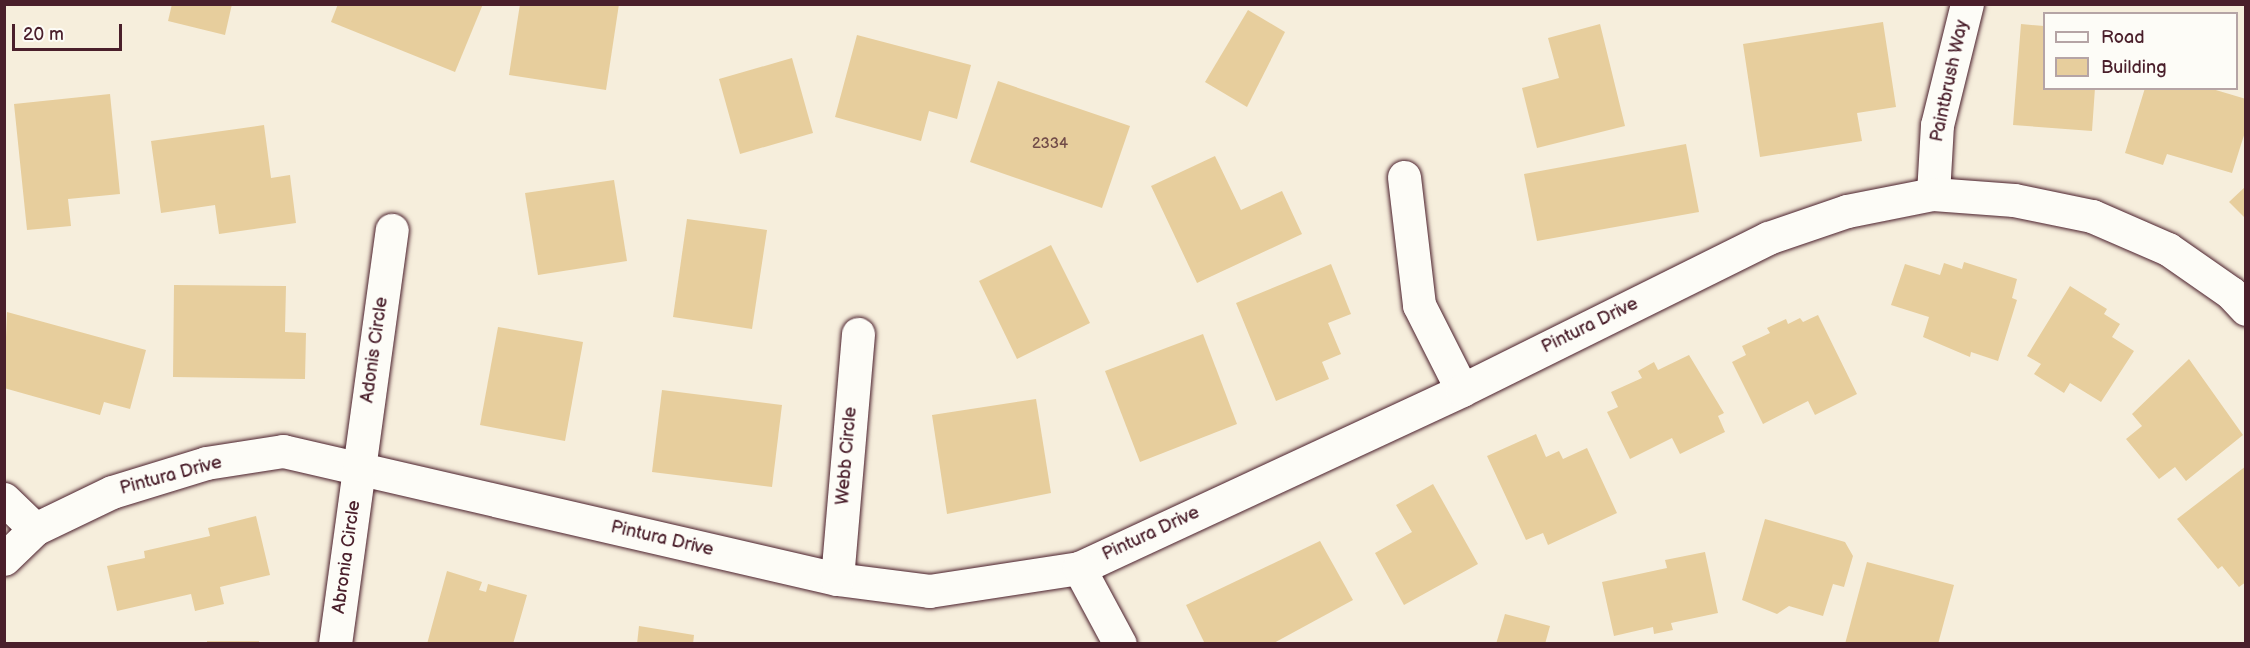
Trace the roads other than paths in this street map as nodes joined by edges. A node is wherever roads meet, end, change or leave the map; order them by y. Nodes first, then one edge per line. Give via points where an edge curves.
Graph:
1 (1967, 4) edge
2 (1404, 177) dead end
3 (1933, 194) junction
4 (392, 230) dead end
5 (2246, 309) edge
6 (858, 334) dead end
7 (1462, 390) junction
8 (359, 471) junction
9 (4, 499) edge
10 (35, 529) junction
11 (4, 559) edge
12 (1079, 568) junction
13 (837, 579) junction
14 (335, 644) edge
15 (1120, 644) edge

1 - 3 street, Paintbrush Way via 1937,125
2 - 7 street via 1419,305
3 - 5 street, Pintura Drive via 2014,200 2091,216 2168,249 2231,293
3 - 7 street, Pintura Drive via 1847,211 1768,238
4 - 8 street, Adonis Circle
6 - 13 street, Webb Circle
7 - 12 street, Pintura Drive
8 - 10 street, Pintura Drive via 283,451 206,463 112,492
8 - 13 street, Pintura Drive
8 - 14 street, Abronia Circle
9 - 10 street
10 - 11 street, Pintura Drive
12 - 13 street, Pintura Drive via 929,591
12 - 15 street

